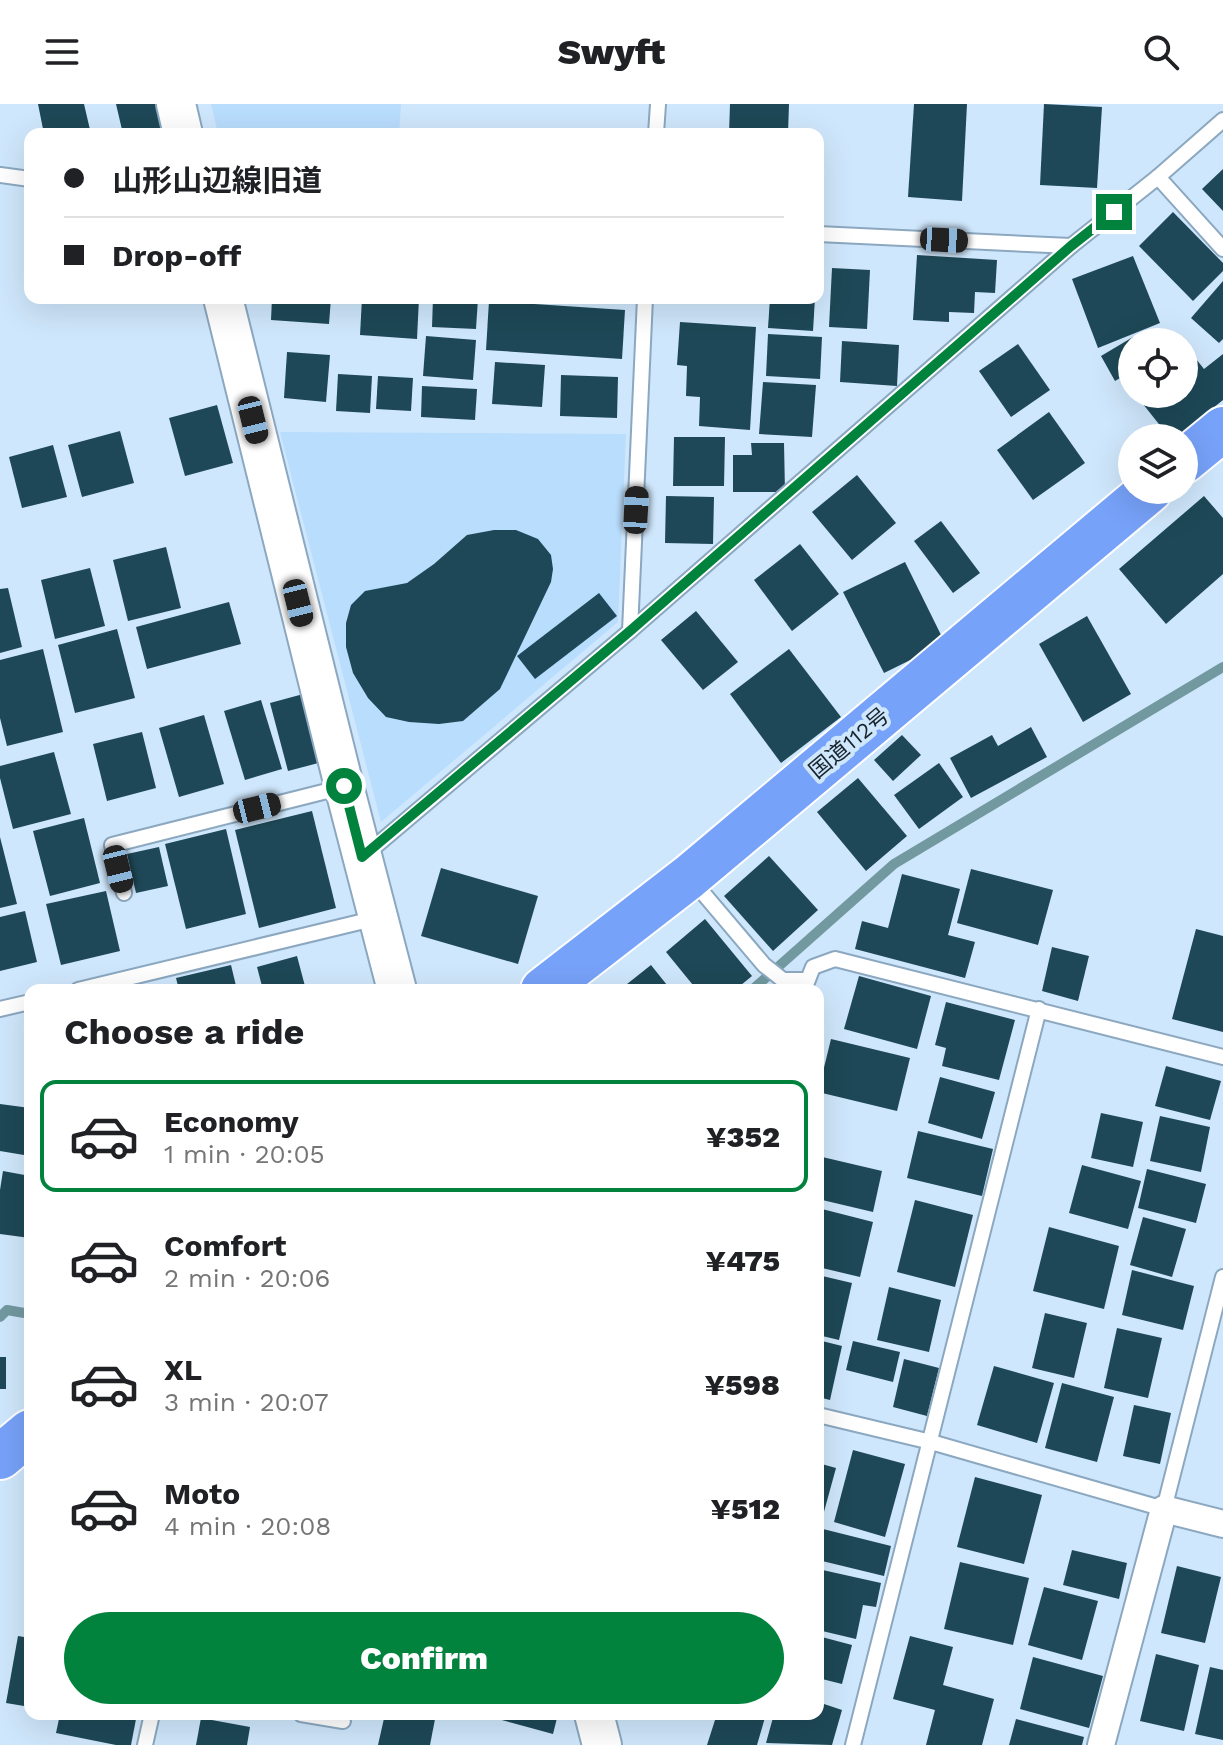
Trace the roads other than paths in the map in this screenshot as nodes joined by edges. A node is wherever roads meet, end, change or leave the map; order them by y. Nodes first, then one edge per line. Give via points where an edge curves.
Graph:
1 (176, 104) edge
2 (658, 104) edge
3 (1223, 120) edge
4 (182, 128) edge
5 (656, 128) edge
6 (0, 175) edge
7 (1158, 177) junction
8 (24, 178) edge
9 (824, 234) edge
10 (1071, 246) junction
11 (1223, 249) edge
12 (224, 304) edge
13 (645, 304) edge
14 (1223, 429) edge
15 (1198, 450) edge
16 (1133, 504) edge
17 (630, 631) junction
18 (344, 786) junction
19 (362, 857) junction
20 (689, 877) junction
21 (124, 893) dead end
22 (378, 918) junction
23 (103, 984) edge
24 (395, 984) edge
25 (551, 984) edge
26 (801, 984) edge
27 (806, 984) edge
28 (24, 1003) edge
29 (0, 1009) edge
30 (1039, 1009) junction
31 (1223, 1057) edge
32 (1223, 1277) edge
33 (824, 1416) edge
34 (24, 1437) edge
35 (931, 1442) junction
36 (0, 1457) edge
37 (1164, 1509) junction
38 (1223, 1524) edge
39 (151, 1720) edge
40 (337, 1720) edge
41 (596, 1720) edge
42 (343, 1721) dead end
43 (145, 1745) edge
44 (602, 1745) edge
45 (853, 1745) edge
46 (1101, 1745) edge

1 - 4 street
2 - 5 lane
3 - 7 lane
6 - 8 lane
7 - 10 lane
7 - 11 lane
9 - 10 lane
10 - 17 lane
12 - 18 street
13 - 17 lane
14 - 15 highway
16 - 20 highway, 国道112号
17 - 19 lane
18 - 19 street
18 - 21 lane via 112,845
19 - 22 street
20 - 25 highway, 国道112号
20 - 26 lane via 764,965 783,980
22 - 23 lane
22 - 24 street
27 - 30 lane via 813,967 835,959
28 - 29 lane
30 - 31 lane
30 - 35 lane
32 - 37 lane
33 - 35 lane
34 - 36 highway
35 - 37 lane
35 - 45 lane
37 - 38 street
37 - 46 street
39 - 43 lane
40 - 42 lane
41 - 44 street

